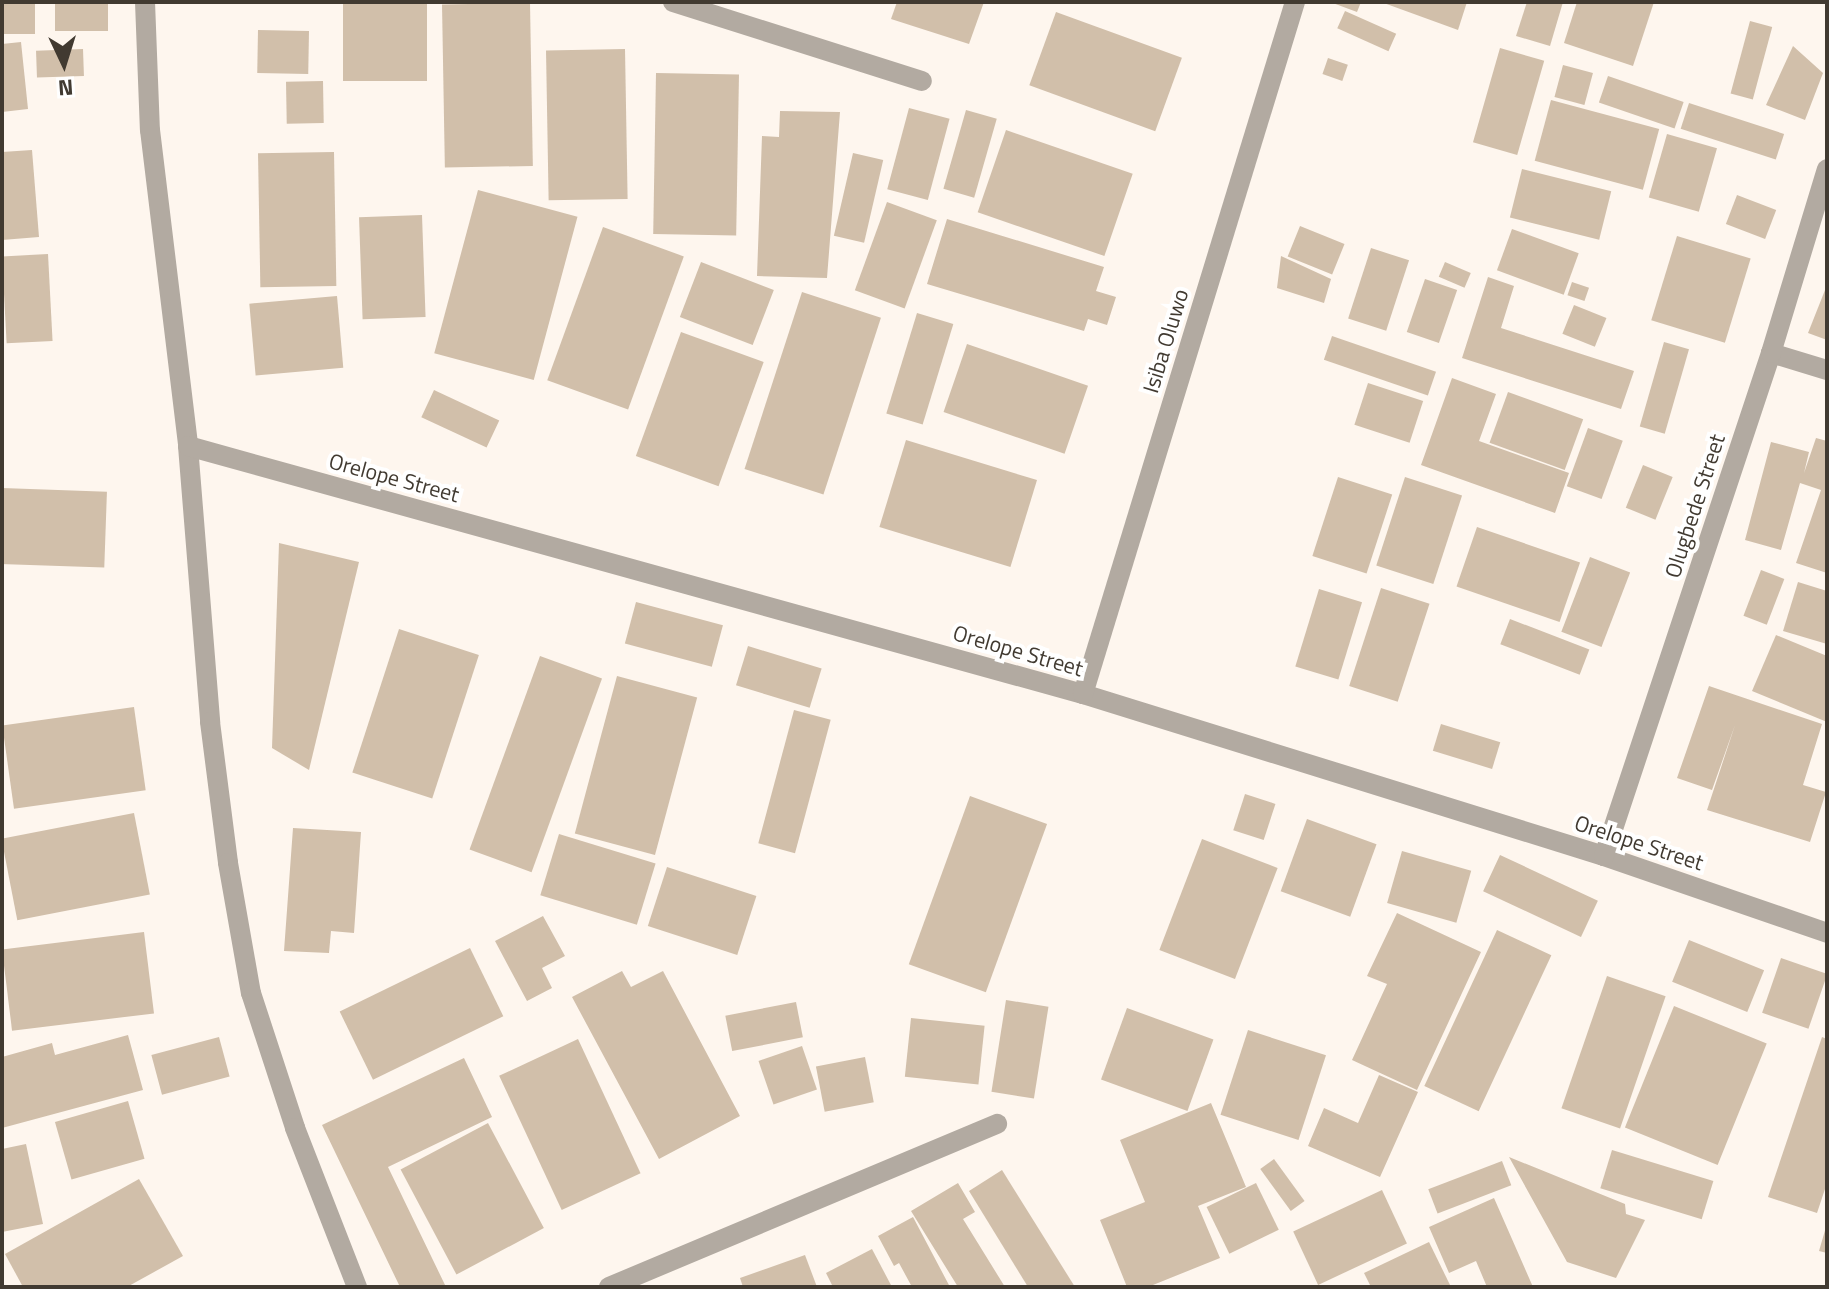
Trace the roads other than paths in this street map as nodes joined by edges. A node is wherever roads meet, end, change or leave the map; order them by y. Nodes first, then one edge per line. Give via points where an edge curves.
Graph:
1 (145, 2) edge
2 (673, 2) edge
3 (1295, 2) edge
4 (922, 81) dead end
5 (1827, 169) edge
6 (1771, 353) junction
7 (1827, 370) edge
8 (188, 446) junction
9 (1083, 694) junction
10 (1604, 856) junction
11 (1827, 933) edge
12 (997, 1124) dead end
13 (357, 1287) edge
14 (609, 1287) edge

1 - 8 street via 150,130
2 - 4 street
3 - 9 street, Isiba Oluwo
5 - 6 street, Olugbede Street
6 - 7 street
6 - 10 street, Olugbede Street
8 - 9 street, Orelope Street
8 - 13 street via 210,722 251,993 295,1128
9 - 10 street, Orelope Street
10 - 11 street, Orelope Street
12 - 14 street

